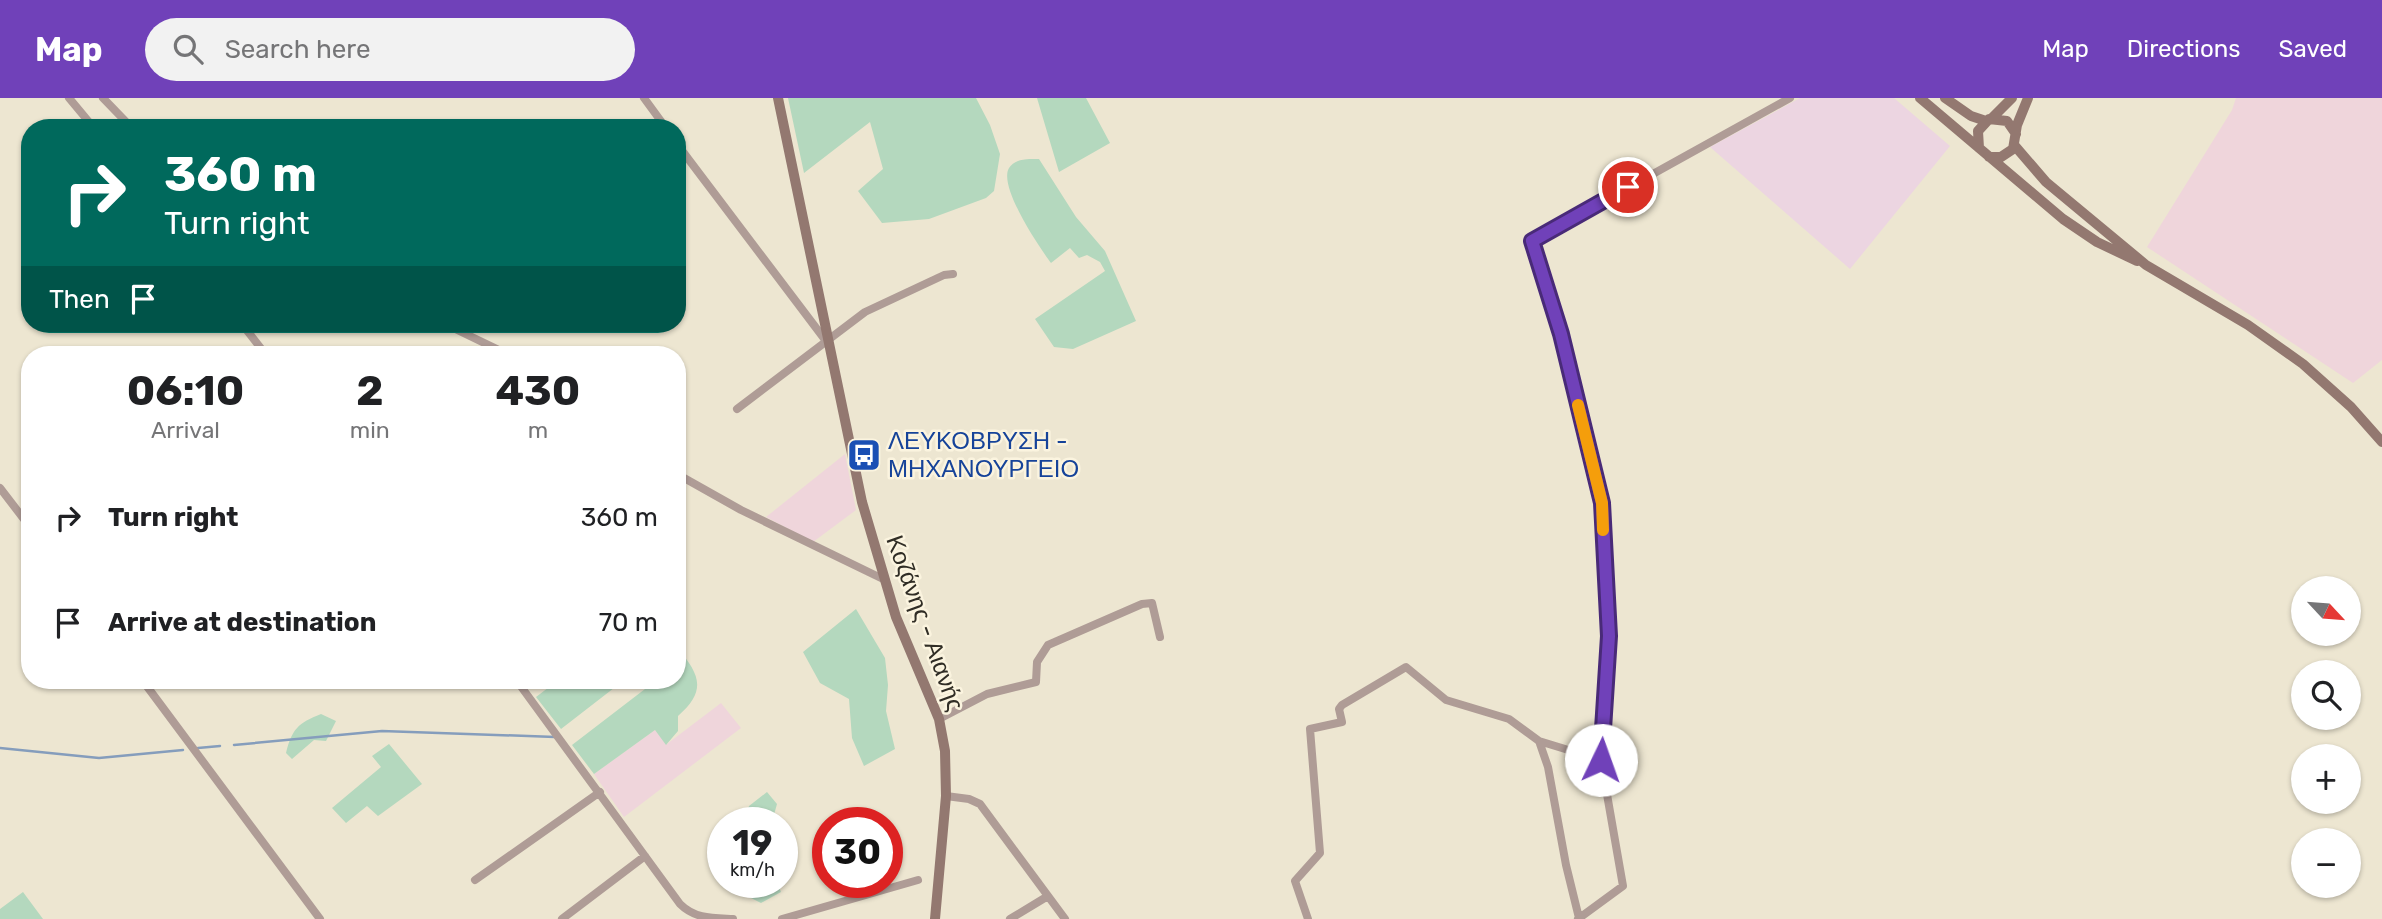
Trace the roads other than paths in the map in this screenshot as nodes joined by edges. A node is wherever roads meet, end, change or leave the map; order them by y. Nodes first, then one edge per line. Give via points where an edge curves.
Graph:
1 (69, 98) edge
2 (103, 98) edge
3 (644, 98) edge
4 (778, 98) edge
5 (1790, 98) edge
6 (1920, 98) edge
7 (1945, 98) edge
8 (2012, 98) edge
9 (2028, 98) edge
10 (86, 119) edge
11 (123, 119) edge
12 (659, 119) edge
13 (1989, 120) junction
14 (2015, 140) junction
15 (1979, 148) junction
16 (686, 156) edge
17 (1989, 157) junction
18 (2146, 265) junction
19 (953, 274) dead end
20 (464, 333) edge
21 (826, 341) junction
22 (490, 346) edge
23 (737, 409) dead end
24 (2382, 442) edge
25 (686, 479) edge
26 (0, 488) edge
27 (21, 515) edge
28 (883, 579) junction
29 (1160, 637) dead end
30 (149, 689) edge
31 (523, 689) edge
32 (939, 719) junction
33 (1539, 741) junction
34 (1601, 760) junction
35 (600, 792) junction
36 (946, 796) junction
37 (645, 856) junction
38 (475, 880) dead end
39 (918, 880) dead end
40 (1048, 896) junction
41 (1578, 918) edge
42 (320, 919) edge
43 (562, 919) edge
44 (733, 919) edge
45 (782, 919) edge
46 (935, 919) edge
47 (1010, 919) edge
48 (1065, 919) edge
49 (1308, 919) edge

1 - 10 street
2 - 11 street
3 - 12 street
4 - 21 street, Κοζάνης - Αιανής
5 - 34 street via 1532,241 1561,334 1602,503 1609,636
6 - 15 street
7 - 13 street via 1971,116
8 - 13 street
9 - 14 street
13 - 14 street via 2007,121
13 - 15 street via 1976,135
14 - 17 street via 2004,156
14 - 18 street via 2046,182
15 - 17 street
16 - 21 street
17 - 18 street via 2079,231
18 - 24 street via 2282,347 2351,407
19 - 21 street via 893,297
20 - 22 street
21 - 23 street
21 - 28 street, Κοζάνης - Αιανής
25 - 28 street
26 - 27 street
28 - 32 street, Κοζάνης - Αιανής
29 - 32 street via 1152,603 1142,604 1048,645 1037,662 1035,682 987,694
30 - 42 street
31 - 35 street
32 - 36 street, Κοζάνης - Αιανής
33 - 34 street
33 - 41 street
33 - 49 street via 1508,719 1446,700 1406,667 1342,705 1342,722 1310,729 1320,853 1295,881
34 - 41 street via 1623,886
35 - 37 street
35 - 38 street
36 - 40 street via 979,804
36 - 46 street, Κοζάνης - Αιανής
37 - 43 street
37 - 44 street via 688,912
39 - 45 street
40 - 47 street
40 - 48 street

